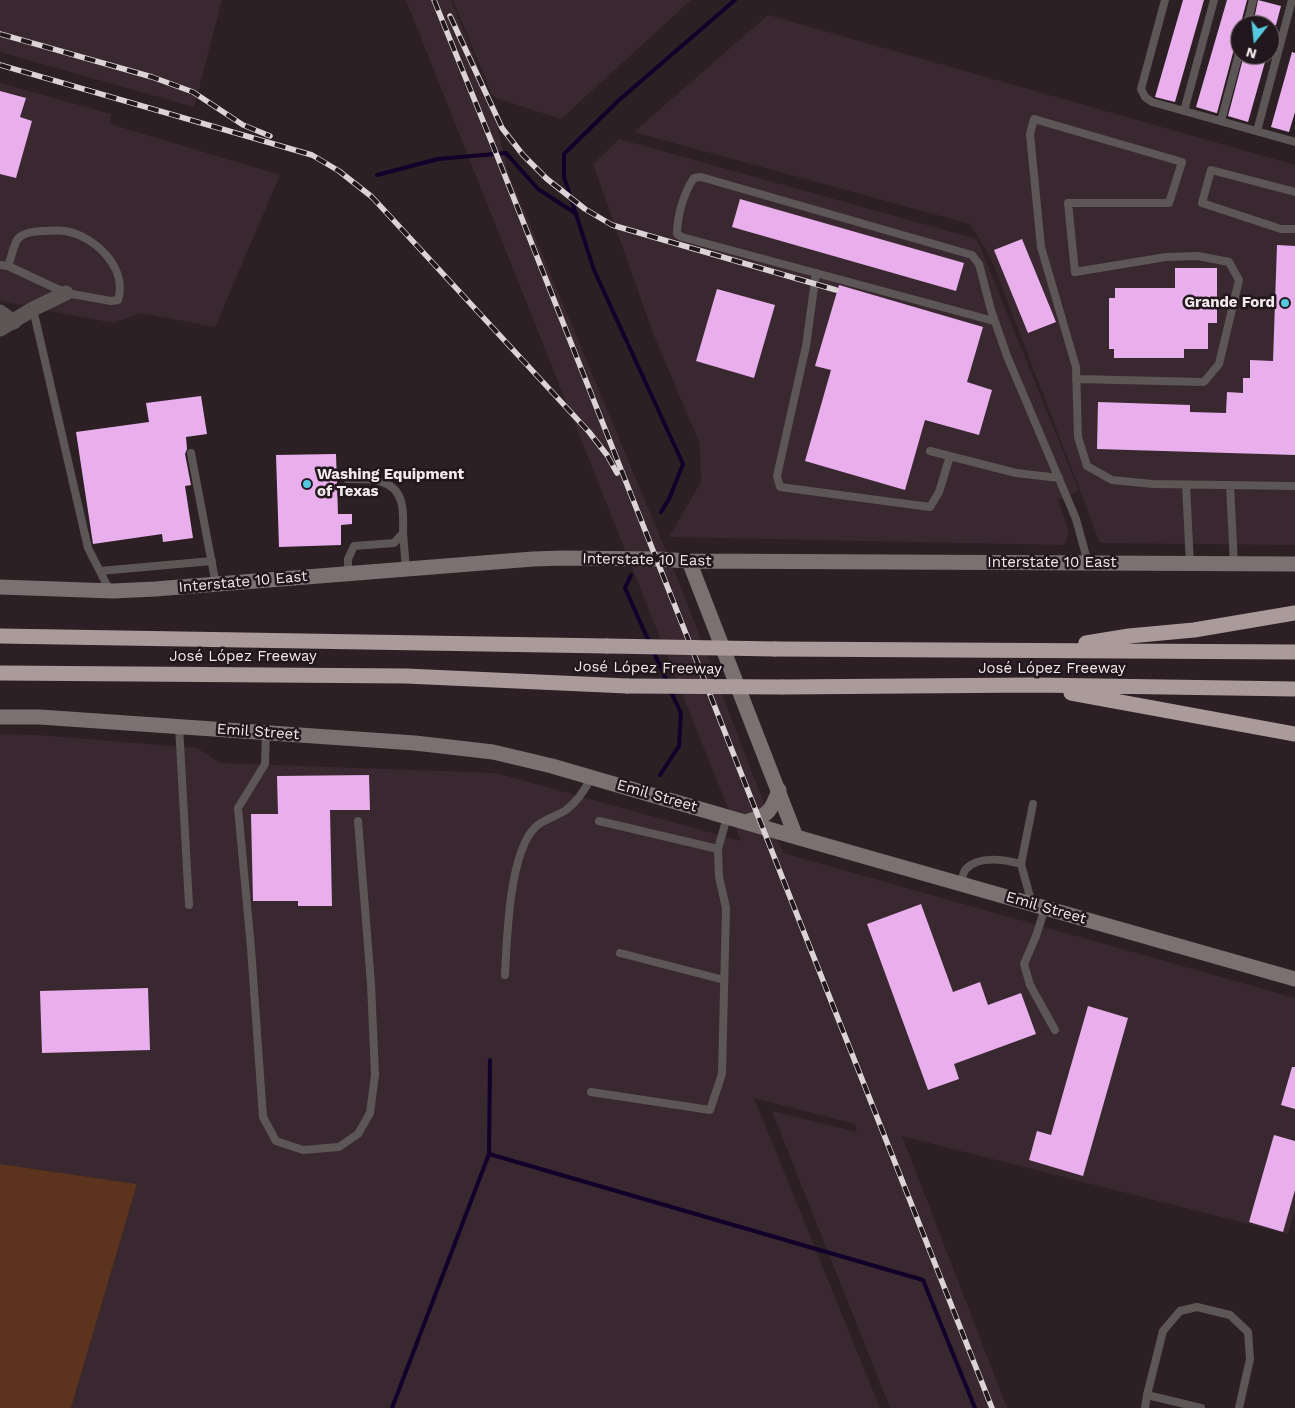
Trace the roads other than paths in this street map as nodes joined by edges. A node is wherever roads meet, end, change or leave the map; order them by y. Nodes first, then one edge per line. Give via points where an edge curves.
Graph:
1 (1165, 0) edge
2 (1214, 0) edge
3 (1253, 0) edge
4 (1293, 0) edge
5 (1249, 15) edge
6 (1236, 65) edge
7 (1184, 111) junction
8 (1221, 121) junction
9 (1257, 131) junction
10 (1295, 140) edge
11 (1295, 192) edge
12 (1295, 229) edge
13 (0, 265) edge
14 (8, 266) junction
15 (816, 273) junction
16 (66, 293) junction
17 (33, 309) junction
18 (0, 312) edge
19 (994, 321) junction
20 (14, 322) junction
21 (0, 330) edge
22 (1076, 379) junction
23 (930, 451) dead end
24 (191, 453) dead end
25 (950, 456) junction
26 (1059, 478) junction
27 (346, 479) dead end
28 (1186, 485) junction
29 (1230, 485) junction
30 (1295, 486) edge
31 (403, 533) junction
32 (212, 561) junction
33 (689, 561) junction
34 (1088, 563) junction
35 (1190, 564) junction
36 (1234, 564) junction
37 (1295, 564) edge
38 (406, 569) junction
39 (100, 571) junction
40 (348, 574) junction
41 (216, 585) junction
42 (0, 587) edge
43 (110, 591) junction
44 (1295, 613) edge
45 (0, 636) edge
46 (1044, 650) junction
47 (1295, 652) edge
48 (0, 673) edge
49 (1035, 685) junction
50 (1295, 689) edge
51 (0, 717) edge
52 (179, 726) junction
53 (266, 733) junction
54 (1295, 734) edge
55 (592, 778) junction
56 (779, 790) junction
57 (1033, 804) dead end
58 (727, 817) junction
59 (358, 821) dead end
60 (599, 821) dead end
61 (745, 822) junction
62 (796, 837) junction
63 (718, 849) junction
64 (1021, 864) junction
65 (961, 884) junction
66 (189, 905) dead end
67 (1038, 906) junction
68 (620, 953) dead end
69 (505, 975) dead end
70 (1295, 979) edge
71 (724, 980) junction
72 (1055, 1030) dead end
73 (591, 1092) dead end
74 (1148, 1395) junction
75 (1145, 1408) edge
76 (1201, 1408) edge
77 (1239, 1408) edge

1 - 7 lane via 1141,89 1152,102
2 - 7 lane
3 - 5 lane
4 - 9 lane
6 - 8 lane
7 - 8 lane
8 - 9 lane
9 - 10 lane
11 - 12 lane via 1211,170 1202,202 1281,229
13 - 14 lane
14 - 16 lane
14 - 16 lane via 18,240 28,232 66,231 83,238 102,250 117,271 119,297 111,301
15 - 19 lane
15 - 19 lane via 677,234 689,184 700,177 972,255 979,264
15 - 25 lane via 806,346 777,476 780,487 930,507 939,492
16 - 17 street
17 - 20 street
17 - 39 lane via 88,548
18 - 20 street
19 - 26 lane
20 - 21 street
22 - 22 lane via 1076,367 1041,247 1030,134 1034,119 1182,162 1169,203 1068,203 1075,272 1166,257 1198,256 1229,262 1239,280 1219,364 1204,382
22 - 28 lane via 1078,437 1087,466 1112,480
23 - 25 lane
24 - 32 lane
25 - 26 lane via 1016,473
26 - 34 lane via 1076,519
27 - 31 lane via 376,479 394,488 401,502
28 - 29 lane
28 - 35 lane
29 - 30 lane
29 - 36 lane
31 - 38 lane
31 - 40 lane via 394,544 354,546 348,559
32 - 39 lane
32 - 41 lane
33 - 34 main road, Interstate 10 East
33 - 38 main road, Interstate 10 East via 563,558
33 - 56 main road
34 - 35 main road, Interstate 10 East
35 - 36 main road, Interstate 10 East
36 - 37 main road, Interstate 10 East
38 - 40 main road, Interstate 10 East
39 - 43 lane
40 - 41 main road, Interstate 10 East
41 - 43 main road, Interstate 10 East
42 - 43 main road, Interstate 10 East
44 - 46 highway
45 - 46 highway, José López Freeway, bridge via 775,649
46 - 47 highway, José López Freeway
48 - 49 highway, José López Freeway, bridge via 406,676 627,686
49 - 50 highway, José López Freeway
49 - 54 highway
51 - 52 main road, Emil Street
52 - 53 main road, Emil Street
52 - 66 lane
53 - 55 main road, Emil Street via 470,748
53 - 59 lane via 265,764 238,808 252,948 263,1118 276,1141 303,1150 340,1147 358,1134 370,1113 375,1075
55 - 58 main road, Emil Street
55 - 69 lane via 579,799 564,811 544,820 531,832 522,851 508,927
56 - 61 main road via 767,815
56 - 62 main road
57 - 64 lane
58 - 61 main road, Emil Street
58 - 63 lane
60 - 63 lane
61 - 62 main road, Emil Street
62 - 65 main road, Emil Street
63 - 71 lane via 718,877 726,908
64 - 65 lane via 994,858 971,865 964,870
64 - 67 lane
65 - 67 main road, Emil Street
67 - 70 main road, Emil Street
67 - 72 lane via 1036,936 1024,964 1030,985
68 - 71 lane
71 - 73 lane via 722,1074 710,1110
74 - 75 lane
74 - 76 lane
74 - 77 lane via 1163,1331 1180,1311 1197,1307 1230,1315 1248,1332 1250,1359

